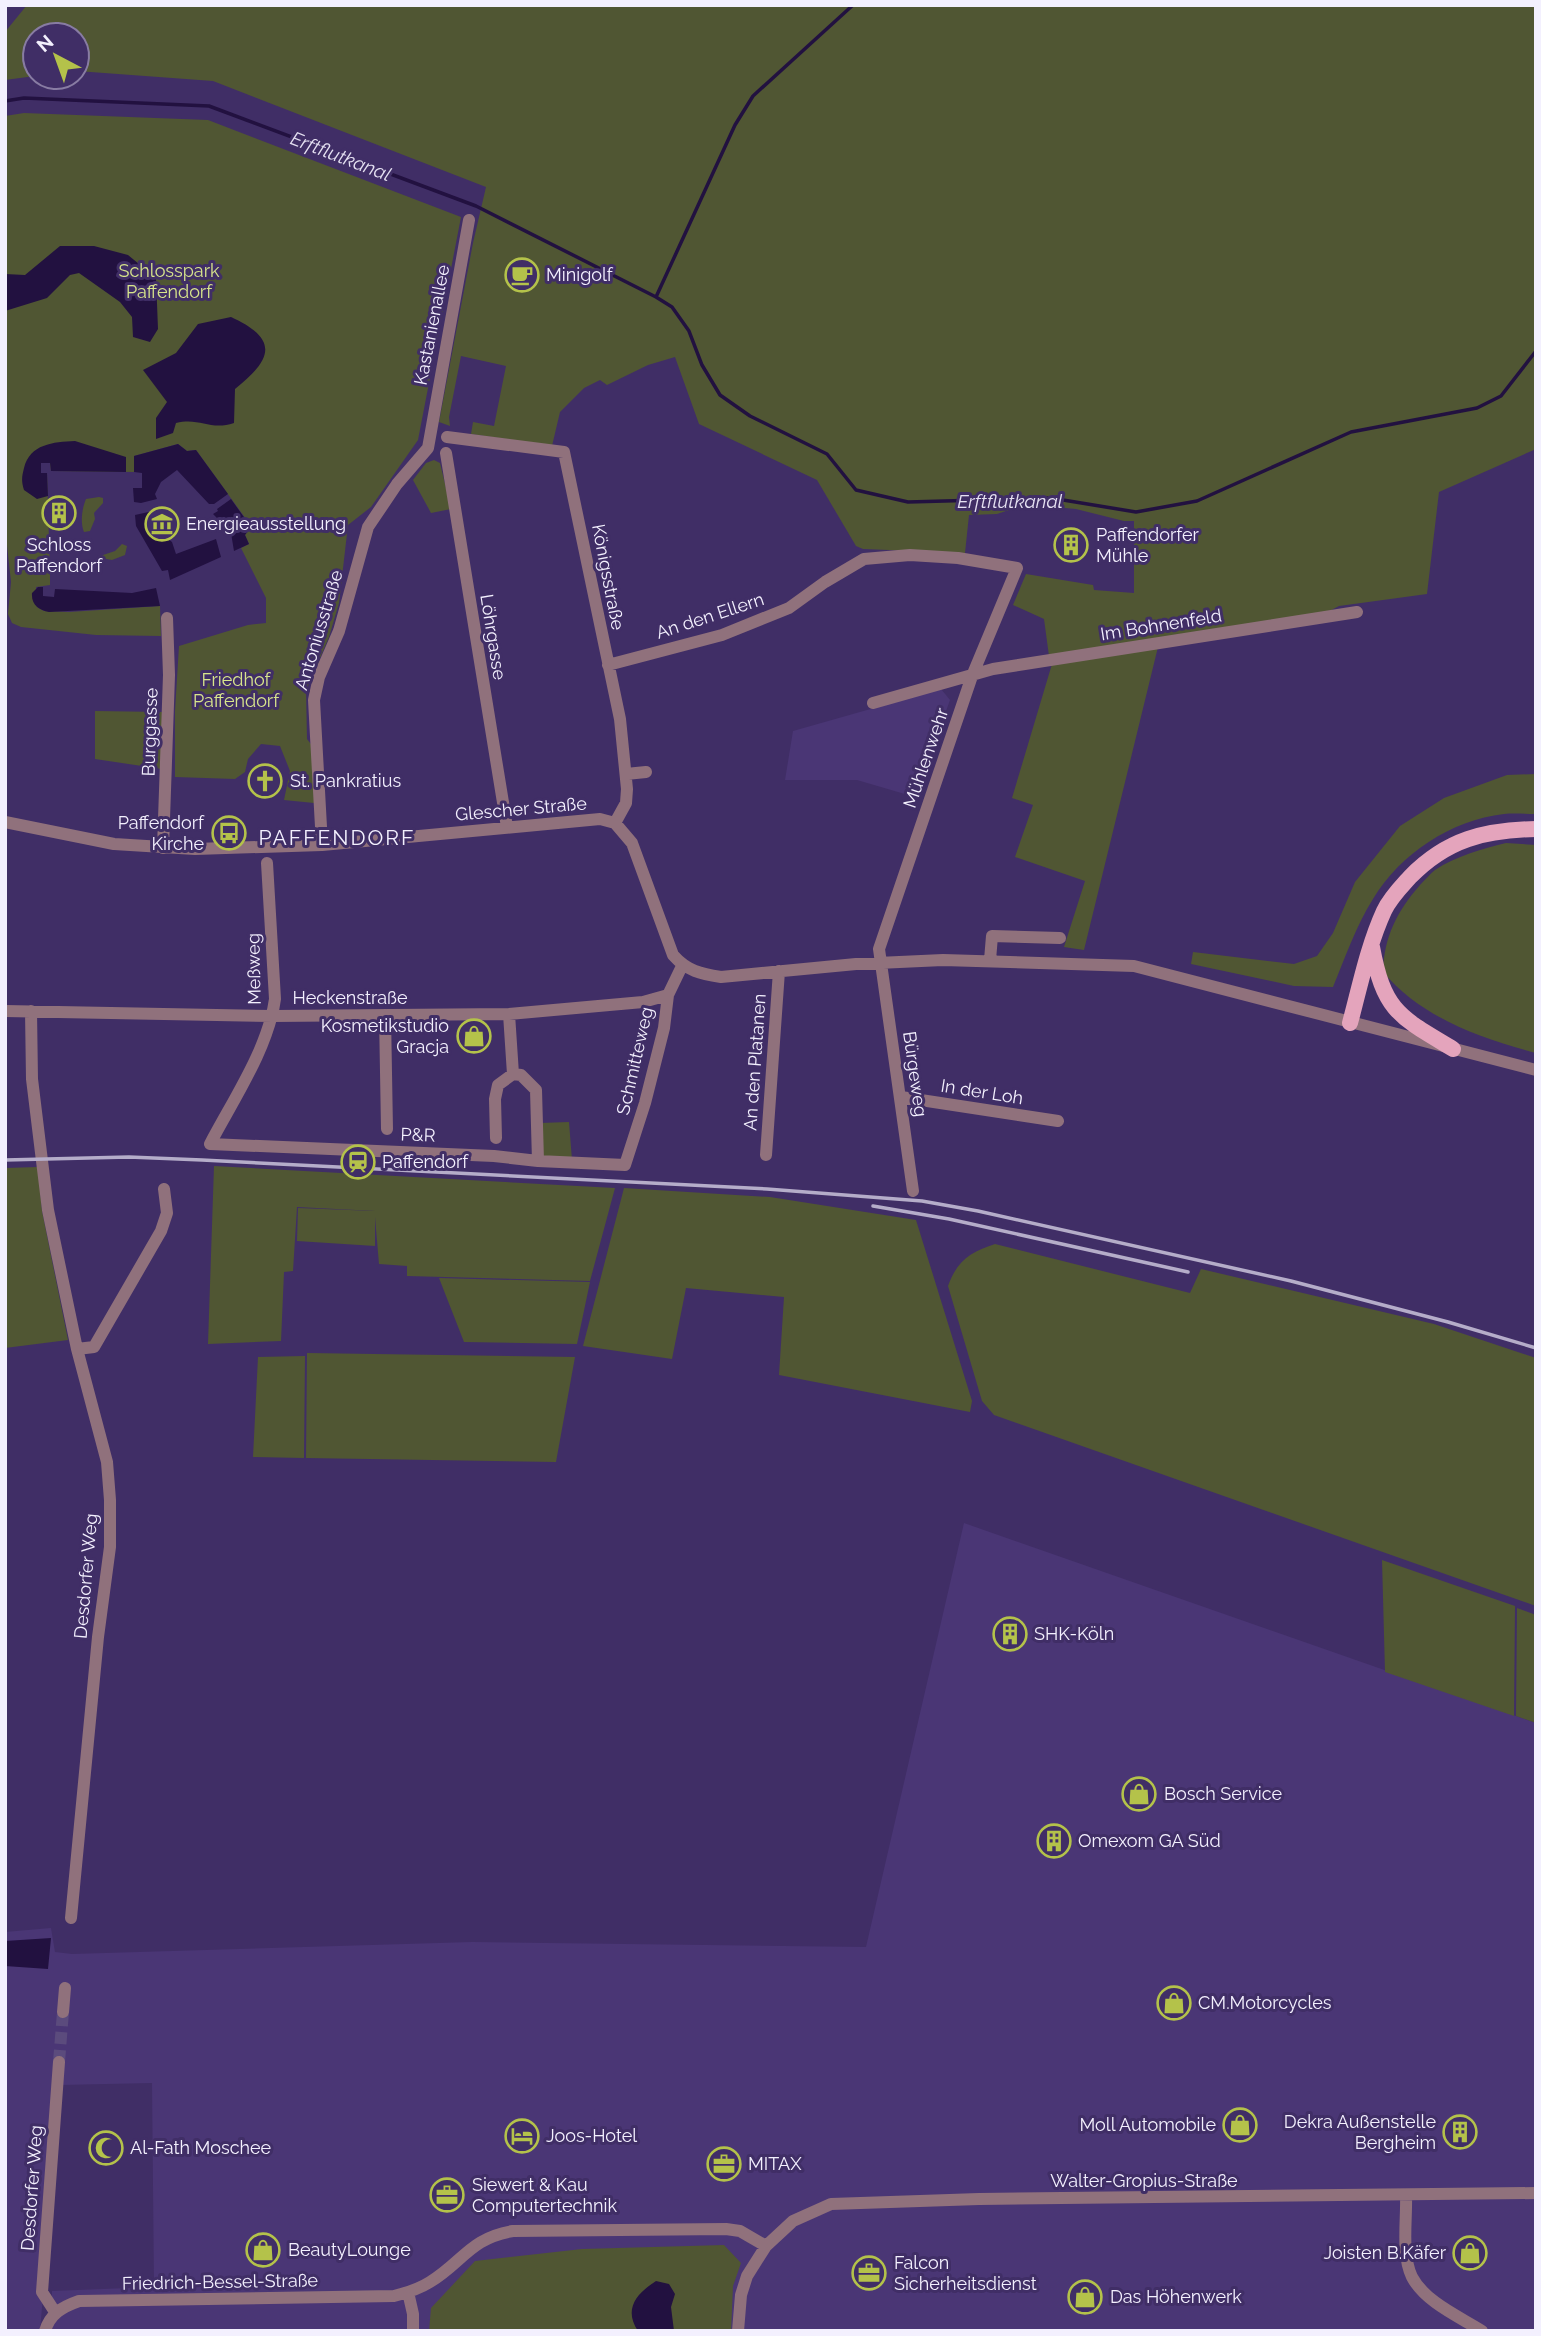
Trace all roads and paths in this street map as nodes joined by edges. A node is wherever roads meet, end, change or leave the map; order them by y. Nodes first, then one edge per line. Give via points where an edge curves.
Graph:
1 (469, 220) dead end
2 (447, 437) junction
3 (429, 442) junction
4 (446, 453) junction
5 (1017, 568) joint
6 (1357, 612) dead end
7 (167, 618) dead end
8 (608, 665) junction
9 (972, 676) junction
10 (873, 704) dead end
11 (646, 772) dead end
12 (626, 774) junction
13 (5, 822) edge
14 (615, 823) junction
15 (507, 827) junction
16 (1536, 830) edge
17 (322, 845) junction
18 (163, 848) junction
19 (267, 863) dead end
20 (1060, 938) dead end
21 (1372, 946) junction
22 (990, 960) junction
23 (881, 962) junction
24 (682, 966) junction
25 (779, 971) junction
26 (668, 995) junction
27 (5, 1011) edge
28 (31, 1011) junction
29 (509, 1014) junction
30 (385, 1015) junction
31 (273, 1016) junction
32 (1350, 1023) junction
33 (1453, 1049) junction
34 (1536, 1070) edge
35 (513, 1074) junction
36 (901, 1097) junction
37 (1058, 1121) dead end
38 (387, 1129) dead end
39 (496, 1138) dead end
40 (210, 1144) joint
41 (766, 1155) dead end
42 (538, 1161) junction
43 (625, 1166) joint
44 (164, 1189) dead end
45 (913, 1191) dead end
46 (77, 1349) junction
47 (71, 1918) dead end
48 (65, 1988) dead end
49 (63, 2012) tunnel mouth
50 (59, 2062) tunnel mouth
51 (1536, 2193) edge
52 (1406, 2195) junction
53 (766, 2246) junction
54 (408, 2292) junction
55 (55, 2312) junction
56 (45, 2331) edge
57 (413, 2331) edge
58 (738, 2331) edge
59 (1482, 2331) edge

1 - 3 street, Kastanienallee
2 - 3 street via 441,433
2 - 4 street
2 - 8 street, Königsstraße via 564,452
3 - 4 street via 436,456
3 - 17 street, Antoniusstraße via 368,527 340,631 317,684
4 - 15 street, Löhrgasse
5 - 8 street, An den Ellern via 910,555 864,559 789,608 722,635
5 - 9 street, Mühlenwehr
6 - 9 street, Im Bohnenfeld
7 - 18 street, Burggasse
8 - 12 street, Königsstraße
9 - 10 street, Im Bohnenfeld
9 - 23 street, Mühlenwehr via 879,950
11 - 12 street
12 - 14 street, Königsstraße via 626,803
13 - 18 street, Glescher Straße via 114,844
14 - 15 street, Glescher Straße via 600,819
14 - 24 street via 632,844 670,948
15 - 17 street, Glescher Straße
16 - 21 main road via 1465,838 1426,860 1385,909
17 - 18 street, Glescher Straße
19 - 31 street, Meßweg
20 - 22 street via 992,936
21 - 32 main road
21 - 33 main road via 1390,1003 1418,1028
22 - 23 street
22 - 32 street via 1134,966
23 - 25 street
23 - 36 street, Bürgeweg
24 - 25 street via 721,977
24 - 26 street, Schmitteweg
25 - 41 street, An den Platanen
26 - 29 street, Heckenstraße via 643,1002
26 - 43 street, Schmitteweg via 664,1028
27 - 28 street, Heckenstraße
28 - 31 street, Heckenstraße
28 - 46 street, Desdorfer Weg via 32,1080 41,1159
29 - 30 street, Heckenstraße
29 - 35 street
30 - 31 street, Heckenstraße
30 - 38 street
31 - 40 street, Meßweg
32 - 33 street
33 - 34 street
35 - 39 street via 498,1085
35 - 42 street via 521,1075 536,1090
36 - 37 street, In der Loh
36 - 45 street, Bürgeweg
40 - 42 street, P&R
42 - 43 street, P&R
44 - 46 street via 167,1213 160,1231 94,1348
46 - 47 street, Desdorfer Weg via 107,1462 110,1547
48 - 49 street
50 - 55 street, Desdorfer Weg via 42,2292
51 - 52 street, Walter-Gropius-Straße
52 - 53 street, Walter-Gropius-Straße via 831,2204 793,2221
52 - 59 street via 1407,2251 1413,2278 1437,2302
53 - 54 street via 740,2231 726,2229 513,2231 471,2247 430,2282
53 - 58 street, Walter-Gropius-Straße via 747,2276
54 - 55 street, Friedrich-Bessel-Straße via 394,2297 79,2301
54 - 57 street
55 - 56 street

